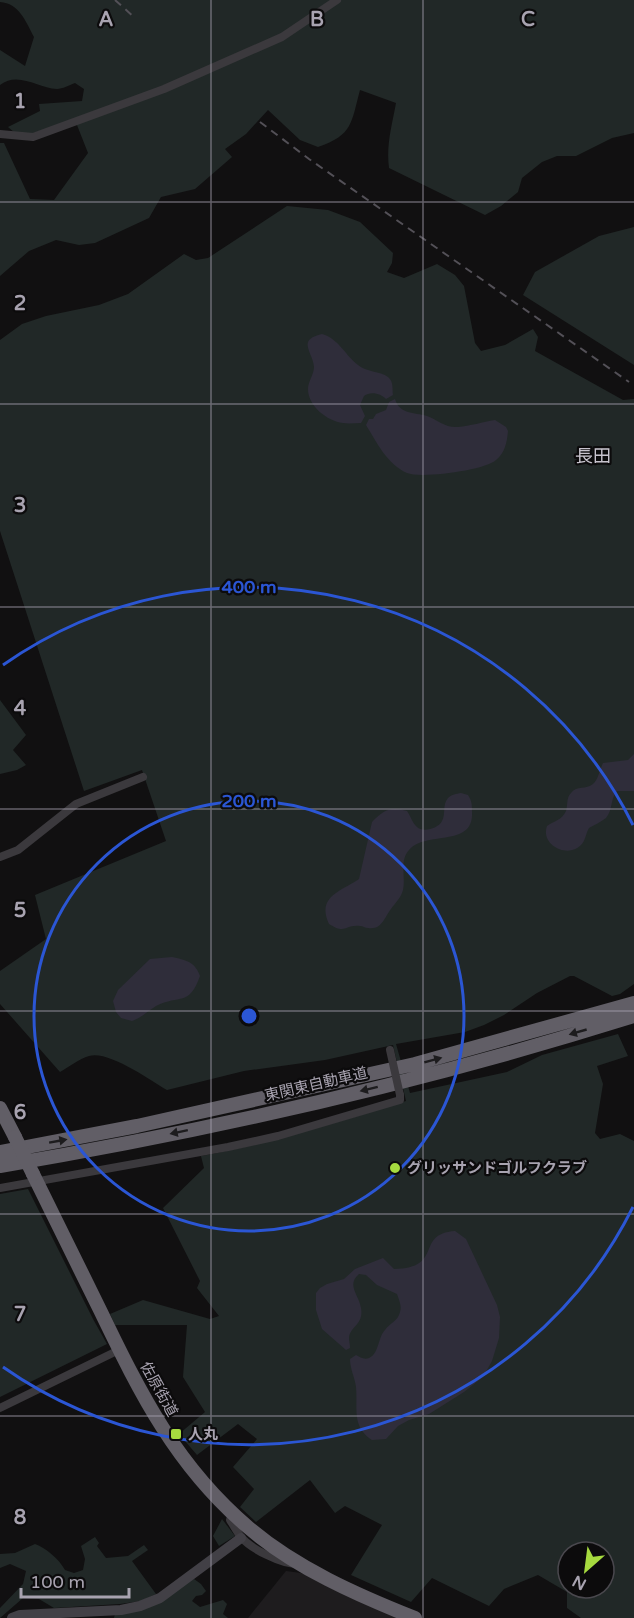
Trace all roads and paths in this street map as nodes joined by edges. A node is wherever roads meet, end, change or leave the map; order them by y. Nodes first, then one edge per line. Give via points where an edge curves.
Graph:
1 (337, 0) edge
2 (0, 134) edge
3 (143, 777) dead end
4 (0, 857) edge
5 (634, 1003) edge
6 (634, 1016) edge
7 (390, 1050) dead end
8 (0, 1108) edge
9 (0, 1152) edge
10 (0, 1166) edge
11 (35, 1178) junction
12 (0, 1188) edge
13 (119, 1350) junction
14 (0, 1408) edge
15 (232, 1513) junction
16 (242, 1538) junction
17 (301, 1564) junction
18 (395, 1615) edge
19 (12, 1618) edge
20 (416, 1618) edge

1 - 2 street via 282,37 164,89 33,137
3 - 4 street via 76,804 18,850
9 -> 5 highway, 東関東自動車道 via 415,1064
6 -> 10 highway, 東関東自動車道 via 308,1104
7 - 11 street, bridge via 400,1100 278,1136
8 - 11 highway, 佐原街道, bridge
11 - 12 street
11 - 13 highway, 佐原街道
13 - 14 street
13 - 15 highway, 佐原街道 via 163,1429
15 - 16 street via 230,1520
15 - 17 highway, 佐原街道 via 277,1550
16 - 17 street via 285,1564
16 - 19 street via 160,1598 140,1606
17 - 18 highway, 佐原街道
18 - 20 highway, 佐原街道

